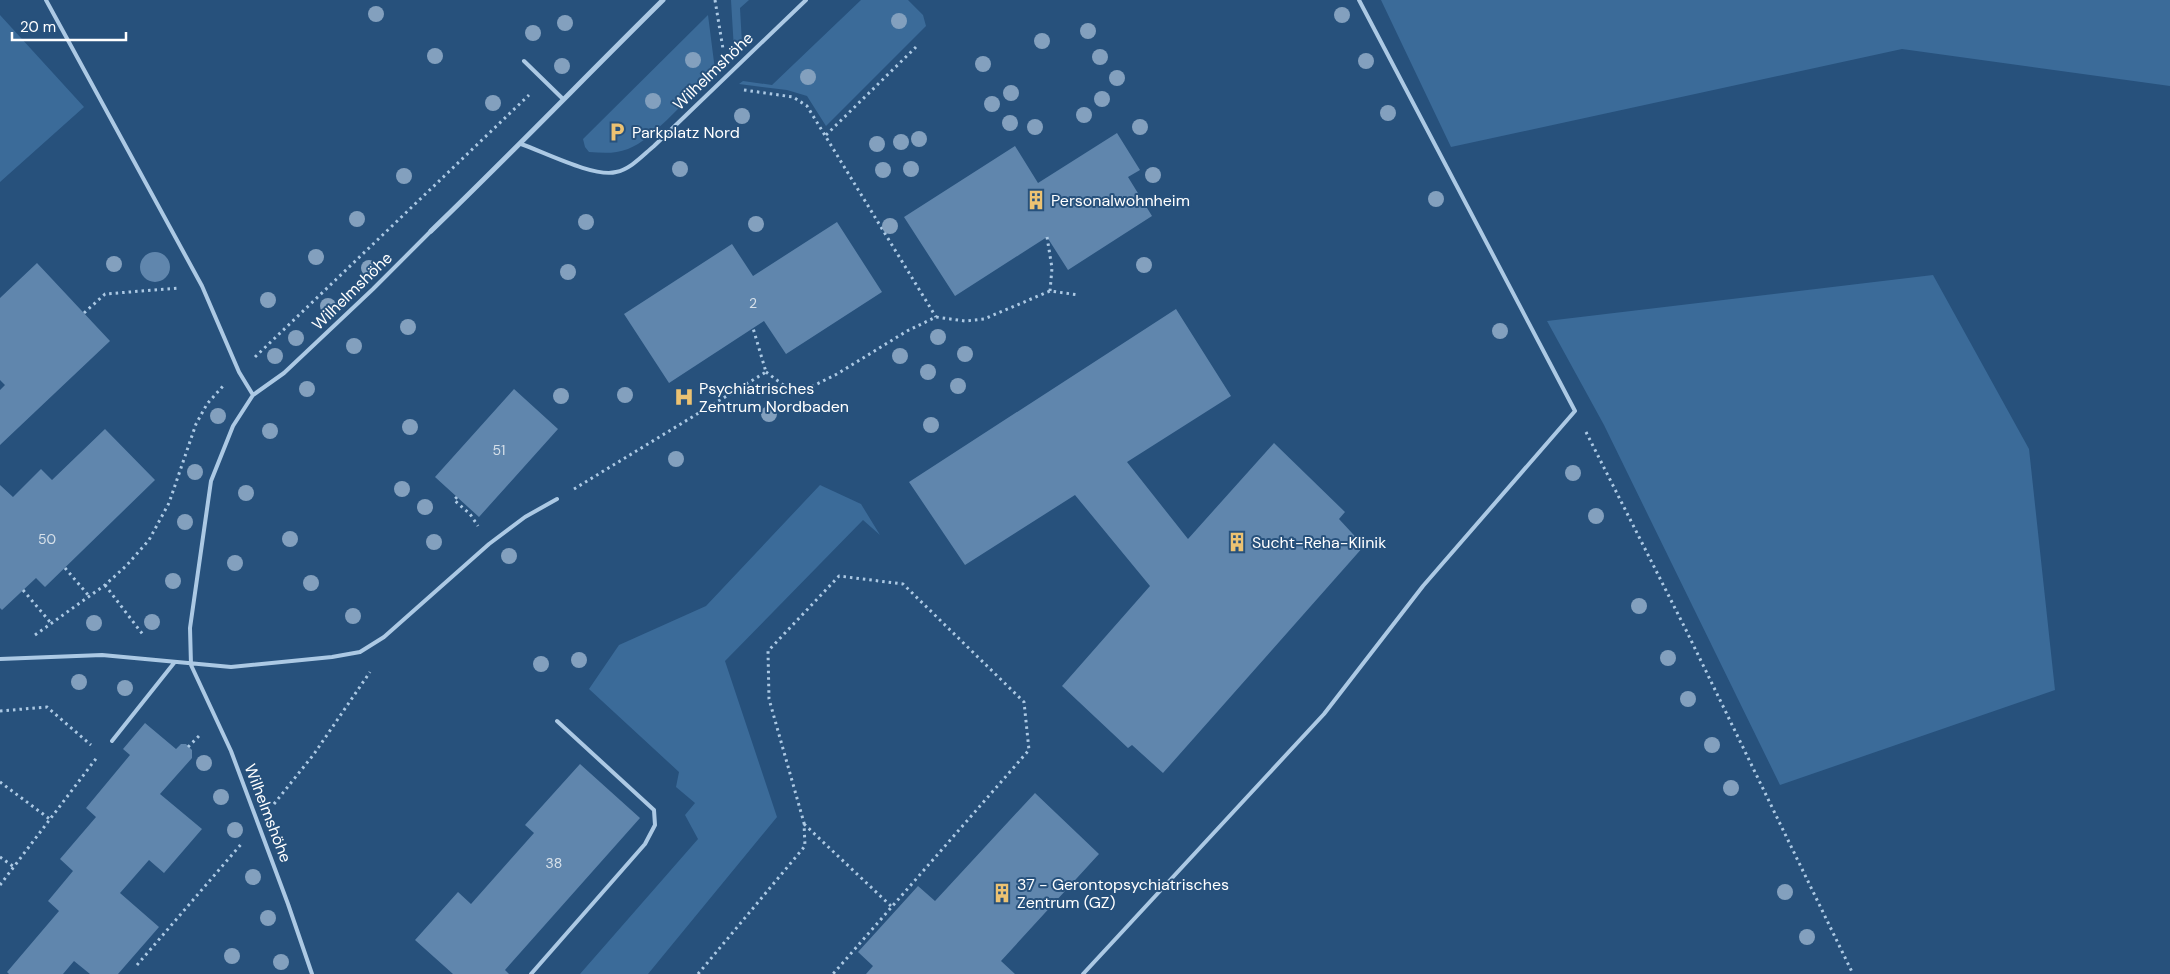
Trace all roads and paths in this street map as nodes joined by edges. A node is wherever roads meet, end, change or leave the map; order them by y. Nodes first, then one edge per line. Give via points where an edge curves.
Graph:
1 (46, 0) edge
2 (663, 0) edge
3 (715, 0) edge
4 (806, 0) edge
5 (1359, 0) edge
6 (723, 44) dead end
7 (916, 47) dead end
8 (524, 60) dead end
9 (717, 86) junction
10 (563, 99) junction
11 (826, 134) junction
12 (522, 144) junction
13 (431, 231) joint
14 (1047, 237) dead end
15 (202, 286) junction
16 (1050, 291) junction
17 (1079, 295) dead end
18 (84, 313) dead end
19 (936, 317) junction
20 (753, 328) dead end
21 (766, 372) junction
22 (253, 395) junction
23 (1576, 411) junction
24 (457, 497) dead end
25 (557, 499) joint
26 (470, 514) dead end
27 (65, 568) dead end
28 (105, 585) dead end
29 (23, 590) dead end
30 (89, 596) dead end
31 (50, 622) dead end
32 (376, 641) junction
33 (0, 659) edge
34 (155, 661) junction
35 (174, 663) junction
36 (191, 665) junction
37 (0, 710) edge
38 (557, 721) dead end
39 (112, 741) dead end
40 (94, 747) dead end
41 (100, 753) dead end
42 (0, 782) edge
43 (51, 820) junction
44 (804, 823) junction
45 (258, 824) junction
46 (0, 857) edge
47 (14, 868) junction
48 (0, 885) edge
49 (892, 907) junction
50 (137, 964) dead end
51 (312, 974) edge
52 (531, 974) edge
53 (698, 974) edge
54 (833, 974) edge
55 (1084, 974) edge
56 (1853, 974) edge

1 - 15 lane
2 - 10 street, Wilhelmshöhe
3 - 6 path
4 - 9 lane, Wilhelmshöhe
5 - 23 lane
7 - 11 path
8 - 10 lane
9 - 11 path via 793,97 806,106
9 - 12 lane, Wilhelmshöhe via 632,164 617,172 602,174
10 - 12 street, Wilhelmshöhe
11 - 19 path
12 - 13 street, Wilhelmshöhe
13 - 22 lane, Wilhelmshöhe via 284,373
14 - 16 path via 1052,268
15 - 18 path via 105,294
15 - 22 lane via 239,372
16 - 17 path
16 - 19 path via 984,319 965,321
19 - 21 path via 809,388 790,390
20 - 21 path
21 - 25 path
22 - 36 lane, Wilhelmshöhe via 233,426 211,481 190,628
23 - 55 lane via 1423,586 1324,714
23 - 56 path
24 - 26 path via 454,500
25 - 32 lane via 525,517 489,544
27 - 30 path
28 - 34 path via 145,637
29 - 31 path
32 - 36 lane via 360,652 332,657 231,667
32 - 45 path via 379,659 314,754
33 - 34 lane via 102,655
34 - 35 lane
35 - 36 lane
35 - 39 lane
36 - 45 lane, Wilhelmshöhe via 231,751
37 - 40 path via 47,707
38 - 52 lane via 654,810 655,825 645,844
41 - 43 path
42 - 43 path
43 - 47 path
44 - 49 path
44 - 49 path via 769,699 768,651 839,576 903,584 1024,702 1029,750
44 - 53 path via 805,846
45 - 50 path
45 - 51 lane, Wilhelmshöhe
46 - 47 path
47 - 48 path
49 - 54 path

